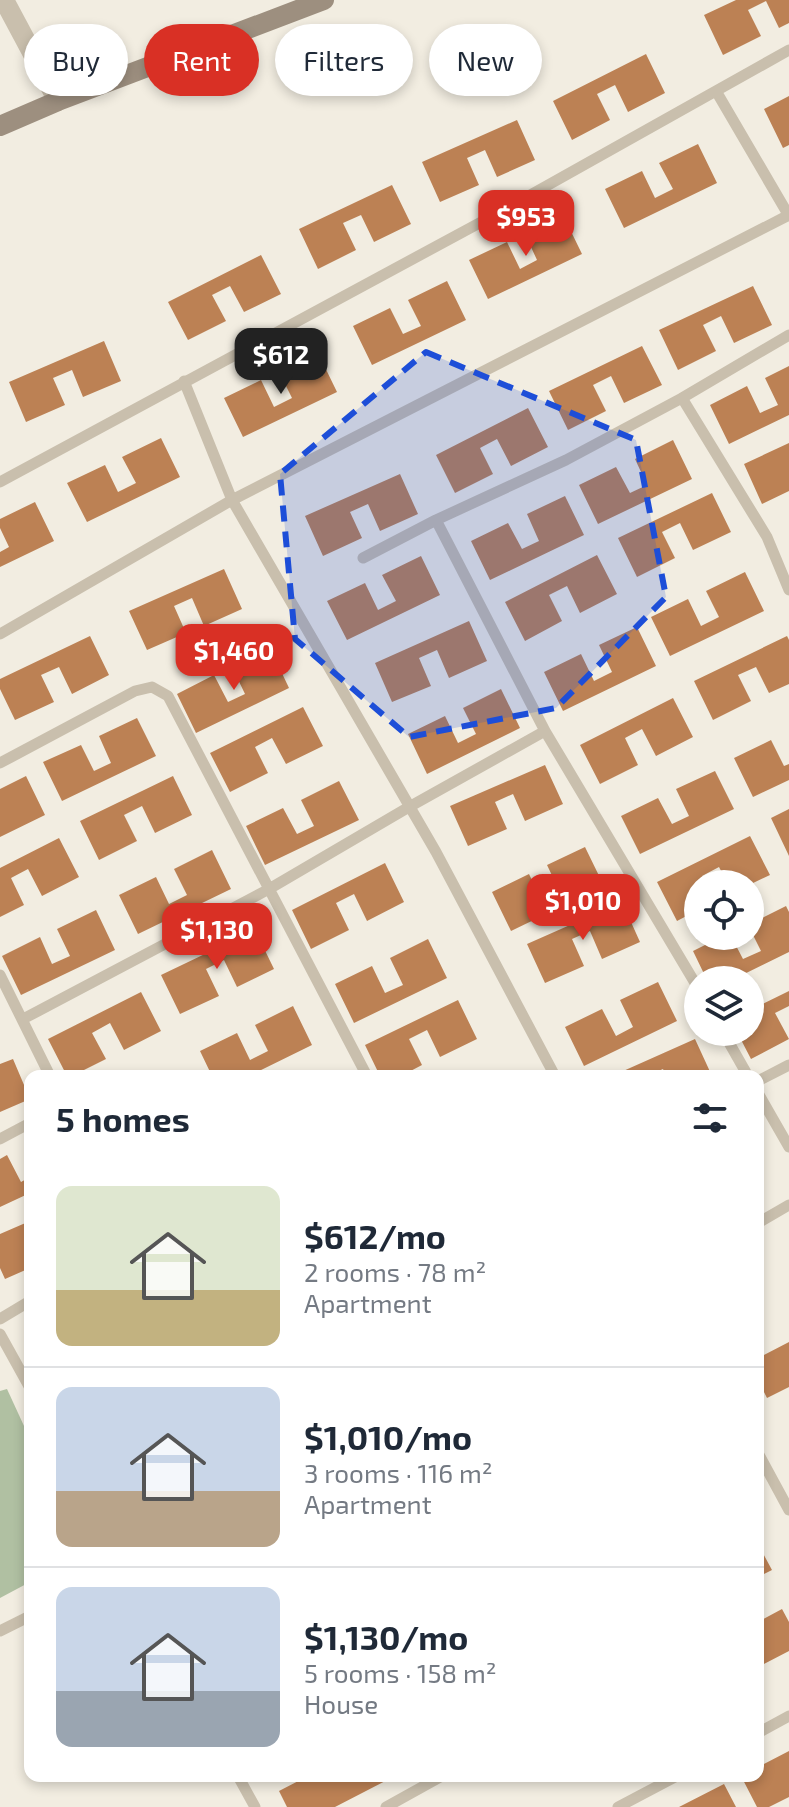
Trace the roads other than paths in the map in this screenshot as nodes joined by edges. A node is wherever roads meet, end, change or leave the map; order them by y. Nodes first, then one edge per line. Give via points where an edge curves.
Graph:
1 (4, 0) edge
2 (324, 0) edge
3 (789, 50) edge
4 (716, 91) junction
5 (58, 101) junction
6 (0, 126) edge
7 (789, 215) edge
8 (789, 335) edge
9 (184, 381) junction
10 (682, 398) junction
11 (0, 482) edge
12 (232, 500) junction
13 (436, 520) junction
14 (363, 558) dead end
15 (789, 590) edge
16 (0, 634) edge
17 (545, 731) junction
18 (0, 763) edge
19 (409, 807) junction
20 (269, 889) junction
21 (685, 966) edge
22 (0, 975) edge
23 (23, 1019) junction
24 (731, 1046) edge
25 (789, 1065) edge
26 (47, 1070) edge
27 (364, 1070) edge
28 (552, 1070) edge
29 (745, 1070) edge
30 (764, 1078) edge
31 (764, 1103) edge
32 (24, 1126) edge
33 (0, 1139) edge
34 (789, 1147) edge
35 (789, 1205) edge
36 (764, 1220) edge
37 (24, 1305) edge
38 (0, 1319) edge
39 (0, 1334) edge
40 (24, 1377) edge
41 (764, 1464) edge
42 (789, 1510) edge
43 (24, 1619) edge
44 (0, 1631) edge
45 (789, 1716) edge
46 (764, 1730) edge
47 (241, 1782) edge
48 (427, 1782) edge
49 (666, 1782) edge
50 (255, 1807) edge
51 (386, 1807) edge
52 (618, 1807) edge

1 - 5 street
2 - 5 main road
3 - 4 lane
4 - 7 lane
4 - 9 lane
5 - 6 main road
7 - 12 lane
8 - 10 lane
9 - 11 lane
9 - 12 lane
10 - 13 lane via 566,460
10 - 15 lane via 767,537
12 - 16 lane
12 - 19 lane
13 - 14 lane
13 - 17 lane
17 - 19 lane
17 - 21 lane
18 - 20 lane via 135,691 152,687 168,696
19 - 20 lane
19 - 28 lane
20 - 23 lane
20 - 27 lane
22 - 23 lane
23 - 26 lane
24 - 29 lane
25 - 30 lane
31 - 34 lane
32 - 33 lane
35 - 36 lane
37 - 38 lane
39 - 40 lane
41 - 42 lane
43 - 44 lane
45 - 46 lane
47 - 50 lane
48 - 51 lane
49 - 52 lane

